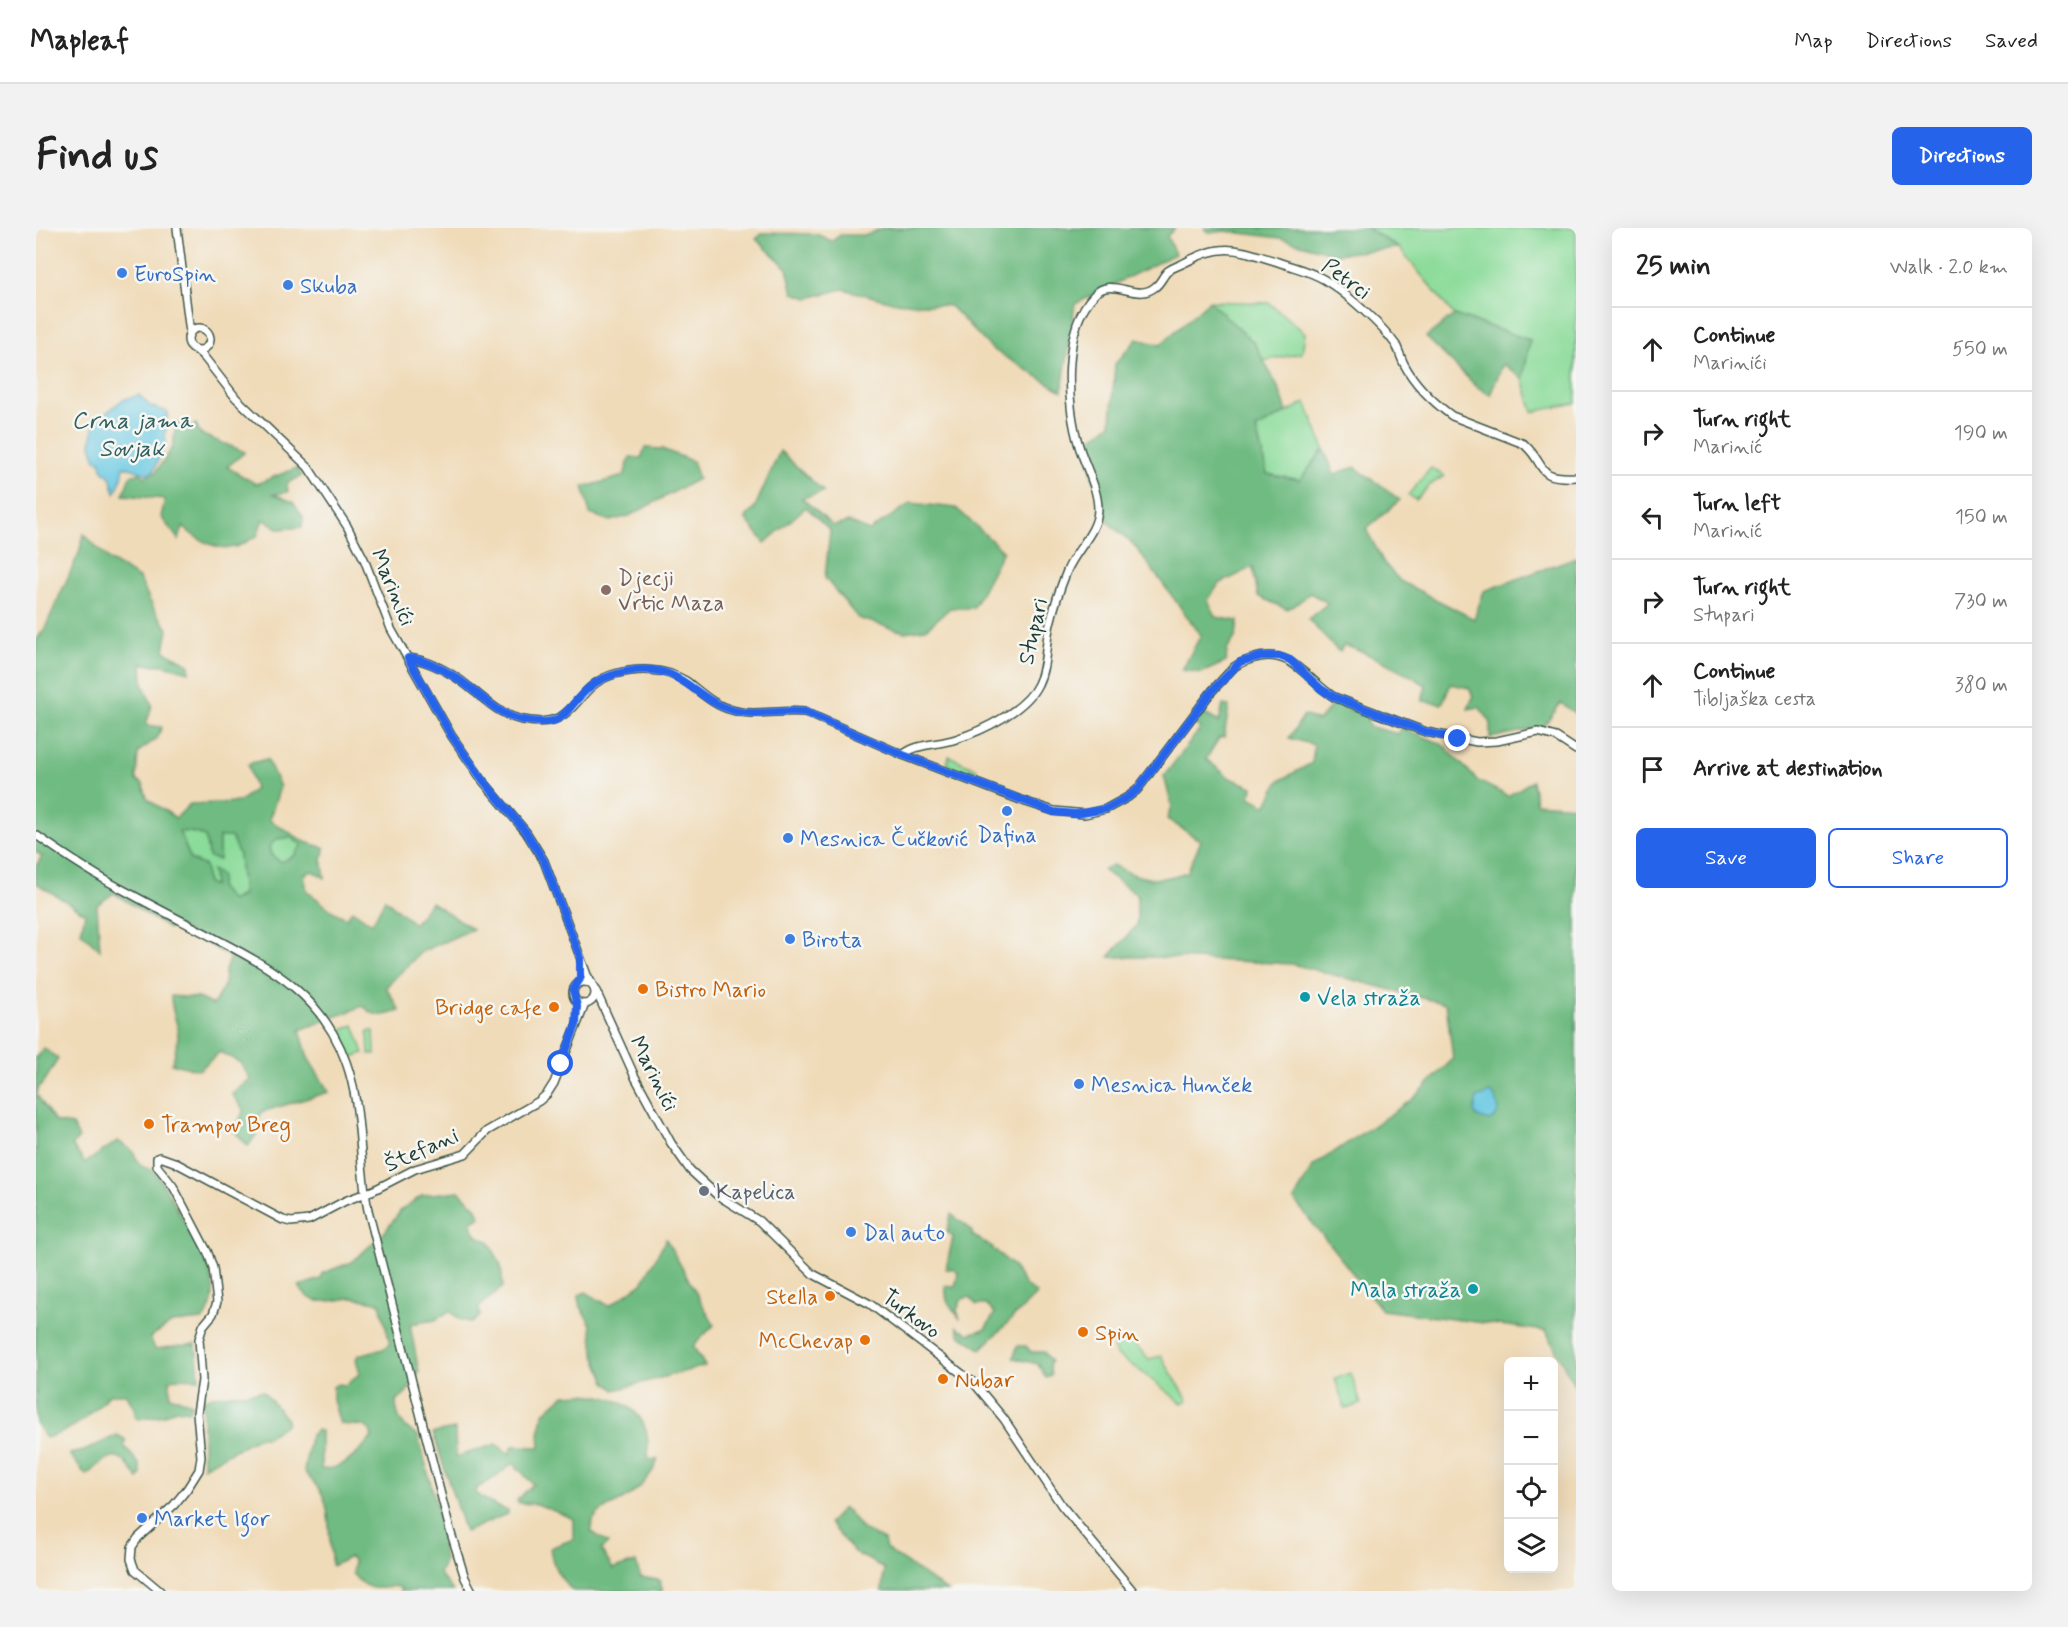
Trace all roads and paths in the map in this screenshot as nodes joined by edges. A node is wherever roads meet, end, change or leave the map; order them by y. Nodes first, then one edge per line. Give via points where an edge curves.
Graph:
1 (177, 228) edge
2 (186, 302) junction
3 (201, 328) junction
4 (190, 333) junction
5 (207, 346) junction
6 (195, 349) junction
7 (218, 374) junction
8 (1077, 442) joint
9 (1576, 477) edge
10 (408, 658) junction
11 (1576, 750) edge
12 (903, 755) junction
13 (36, 835) edge
14 (580, 957) junction
15 (579, 983) junction
16 (592, 984) junction
17 (596, 991) junction
18 (576, 1000) junction
19 (587, 1004) junction
20 (608, 1019) junction
21 (576, 1025) junction
22 (518, 1113) joint
23 (671, 1143) joint
24 (362, 1177) junction
25 (379, 1187) junction
26 (365, 1193) junction
27 (351, 1198) junction
28 (367, 1207) junction
29 (160, 1591) edge
30 (471, 1591) edge
31 (1133, 1591) edge

1 - 2 street
2 - 3 street
2 - 4 street
3 - 4 street
3 - 5 street via 209,334
4 - 6 street via 189,343
5 - 6 street
5 - 7 street, Marinići
6 - 7 street, Marinići
7 - 10 street, Marinići via 243,405 301,459 332,502 360,550 391,629
8 - 9 street, Petrci via 1070,396 1072,346 1081,313 1094,294 1103,287 1145,292 1168,272 1197,256 1219,248 1233,248 1301,268 1339,290 1396,345 1414,380 1445,411 1524,444 1544,472 1562,478
8 - 12 street, Stupari via 1096,493 1098,510 1094,529 1068,569 1050,623 1038,684 1028,699 1008,715 955,740 911,749
10 - 12 street via 445,671 501,712 522,720 544,722 564,716 591,686 613,674 660,671 732,710 805,712
10 - 14 street, Marinići via 451,735 544,861
11 - 12 street via 1556,737 1538,732 1477,742 1426,732 1334,697 1290,660 1262,656 1240,662 1212,691 1137,790 1106,809 1085,814 1054,812
13 - 24 street via 90,871 262,963 311,1002 339,1045 352,1082
14 - 15 street, Marinići
14 - 16 street, Marinići
15 - 16 street
15 - 18 street, Marinići via 573,990
16 - 17 street, Marinići
17 - 19 street, Marinići
17 - 20 street, Marinići
18 - 19 street, Marinići
18 - 21 street, Marinići
19 - 20 street, Marinići via 595,1005
19 - 21 street, Marinići
20 - 23 street, Marinići
21 - 22 street, Marinići via 547,1094
22 - 25 street, Štefani via 487,1131 465,1154 426,1165
23 - 31 street, Turkovo via 704,1184 759,1221 813,1274 870,1304 974,1383 1004,1419 1062,1506
24 - 25 street
24 - 26 street
25 - 26 street, Štefani
26 - 27 street, Štefani
26 - 28 street
27 - 28 street
27 - 29 street, Štefani via 303,1222 283,1220 183,1167 162,1157 156,1159 208,1252 217,1302 199,1339 199,1470 174,1505 132,1547 135,1570
28 - 30 street via 450,1530

